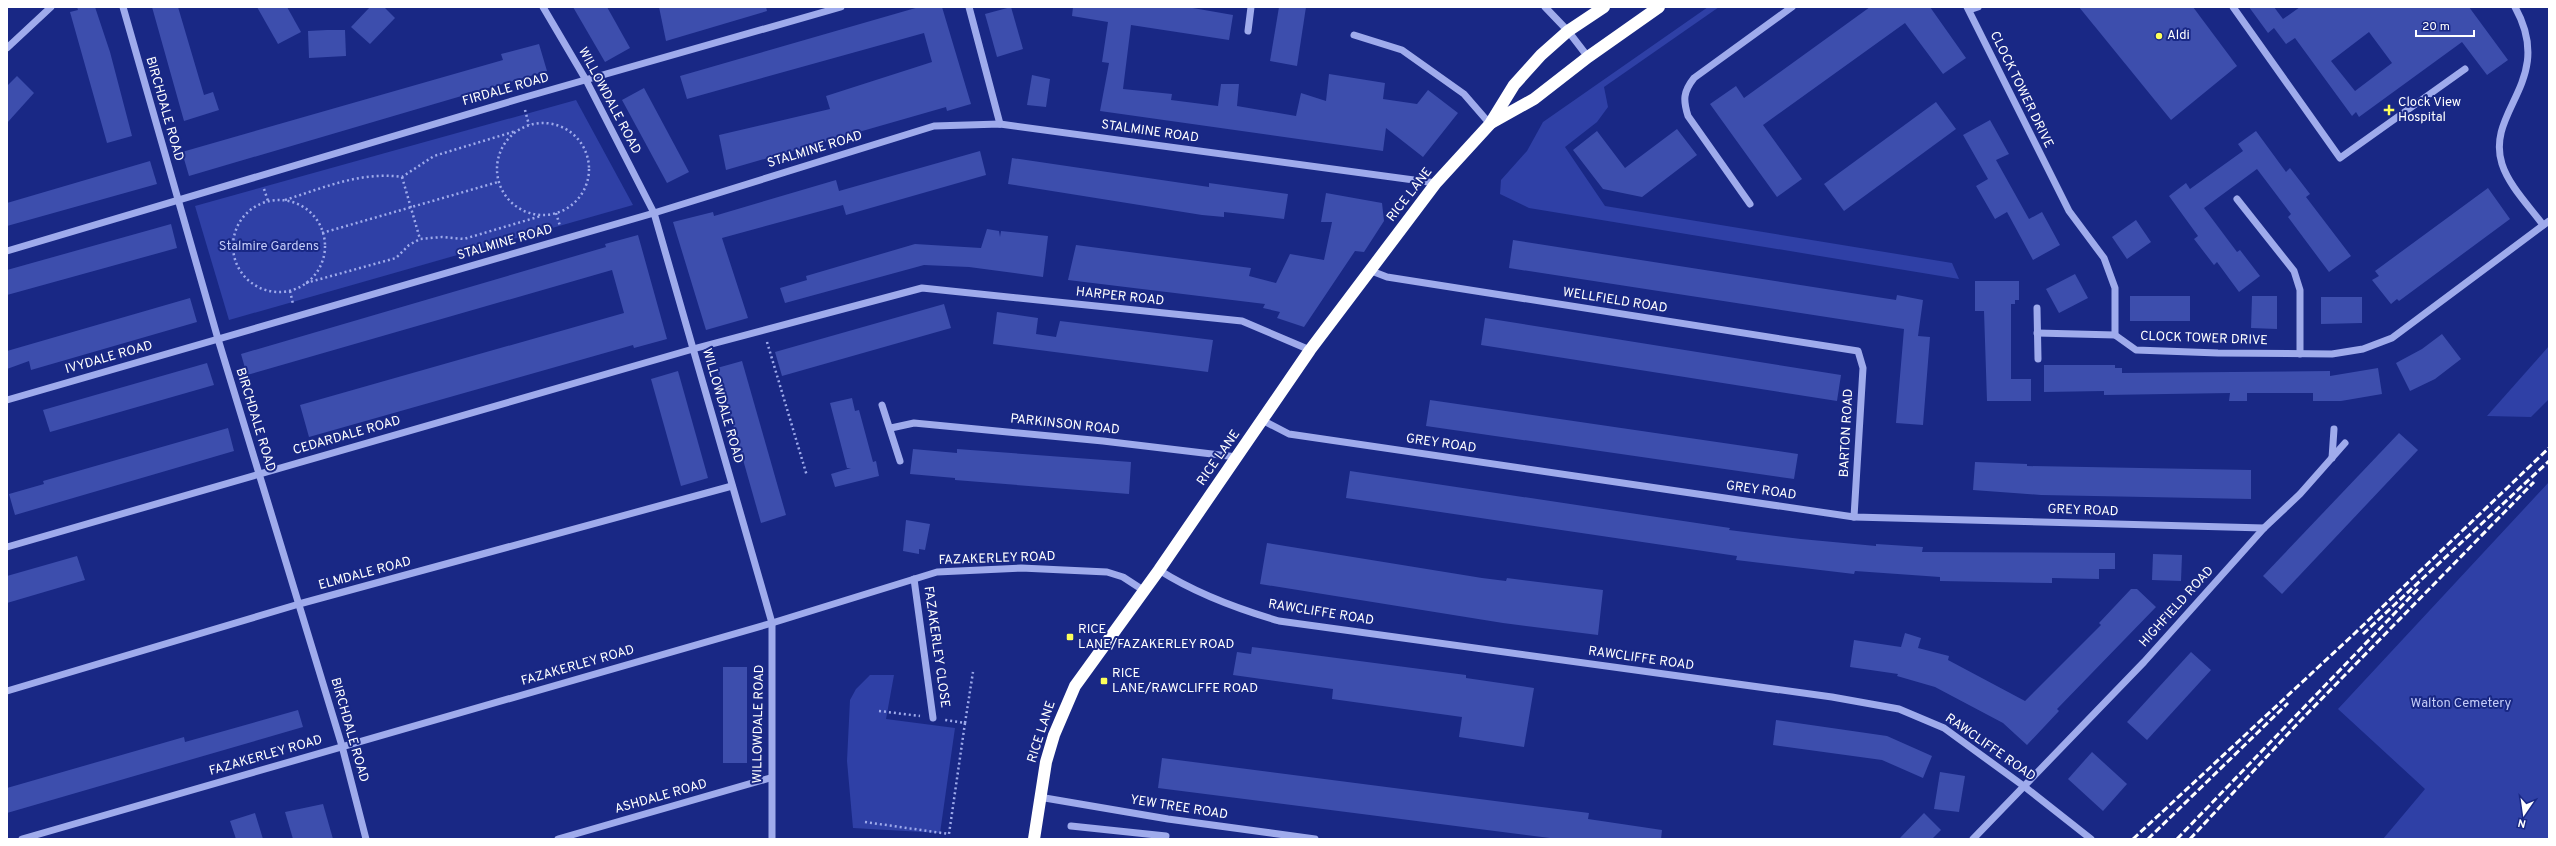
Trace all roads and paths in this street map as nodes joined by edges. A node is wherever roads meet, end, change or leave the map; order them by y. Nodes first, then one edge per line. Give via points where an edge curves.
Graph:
1 (51, 7) edge
2 (123, 7) edge
3 (543, 7) edge
4 (841, 7) edge
5 (969, 7) edge
6 (1251, 7) edge
7 (1545, 7) edge
8 (1604, 7) edge
9 (1659, 7) edge
10 (1792, 7) edge
11 (1978, 7) edge
12 (2232, 7) edge
13 (2515, 7) edge
14 (1968, 9) edge
15 (1248, 31) dead end
16 (1568, 31) junction
17 (1354, 35) dead end
18 (7, 48) edge
19 (1588, 57) junction
20 (2465, 69) dead end
21 (586, 80) junction
22 (1000, 124) junction
23 (1490, 124) junction
24 (517, 131) junction
25 (402, 177) junction
26 (498, 182) junction
27 (1436, 183) junction
28 (2237, 199) dead end
29 (177, 200) junction
30 (284, 200) junction
31 (1750, 204) dead end
32 (411, 208) junction
33 (654, 213) junction
34 (542, 216) junction
35 (2546, 223) edge
36 (322, 233) junction
37 (420, 238) junction
38 (7, 251) edge
39 (1369, 270) junction
40 (304, 284) junction
41 (922, 288) joint
42 (2036, 308) dead end
43 (763, 330) junction
44 (2037, 333) junction
45 (2115, 335) junction
46 (218, 339) junction
47 (693, 349) junction
48 (1310, 350) junction
49 (1858, 351) joint
50 (2300, 354) junction
51 (2038, 359) dead end
52 (7, 400) edge
53 (882, 405) dead end
54 (1262, 420) junction
55 (891, 428) junction
56 (2334, 429) dead end
57 (2345, 443) dead end
58 (1237, 457) junction
59 (2332, 459) junction
60 (900, 461) dead end
61 (258, 474) junction
62 (807, 476) dead end
63 (732, 486) junction
64 (1854, 517) junction
65 (2264, 528) junction
66 (7, 547) edge
67 (1159, 570) junction
68 (914, 579) junction
69 (1143, 590) junction
70 (300, 604) junction
71 (772, 623) junction
72 (973, 672) dead end
73 (7, 691) edge
74 (879, 711) dead end
75 (934, 718) junction
76 (964, 723) junction
77 (342, 746) junction
78 (770, 778) junction
79 (2025, 787) junction
80 (1039, 797) junction
81 (865, 822) dead end
82 (1071, 826) dead end
83 (1166, 836) dead end
84 (22, 839) edge
85 (366, 839) edge
86 (558, 839) edge
87 (772, 839) edge
88 (1034, 839) edge
89 (1315, 839) edge
90 (1973, 839) edge
91 (2091, 839) edge

1 - 18 street
2 - 29 street, BIRCHDALE ROAD
3 - 21 street, WILLOWDALE ROAD
4 - 21 street, FIRDALE ROAD
5 - 22 street
6 - 15 street
7 - 16 street
8 - 16 highway, RICE LANE
9 - 19 highway, RICE LANE
10 - 31 street via 1694,78 1685,89 1684,102 1688,116
11 - 14 street
12 - 20 street via 2340,158
13 - 35 street via 2531,45 2528,72 2505,126 2500,148 2502,164
14 - 45 street, CLOCK TOWER DRIVE via 2069,211 2104,258 2115,288
16 - 19 street
16 - 23 highway, RICE LANE via 1514,85
17 - 23 street via 1402,50 1464,94
19 - 23 highway, RICE LANE via 1534,99
21 - 29 street, FIRDALE ROAD
21 - 33 street, WILLOWDALE ROAD
22 - 27 street, STALMINE ROAD
22 - 33 street, STALMINE ROAD via 934,126
23 - 27 highway, RICE LANE
24 - 25 path via 434,156
24 - 26 path via 506,141 499,154
24 - 34 path via 529,125 546,123 561,127 575,136 584,149 589,164 588,180 581,195 570,206 556,214
25 - 30 path via 383,174 363,176
25 - 32 path
26 - 32 path
26 - 34 path via 515,206 527,213
27 - 39 highway, RICE LANE
28 - 50 street via 2294,271 2300,290
29 - 38 street, FIRDALE ROAD
29 - 46 street, BIRCHDALE ROAD
30 - 36 path via 299,205 312,214
30 - 40 path via 268,201 244,216 236,228 234,257 249,281 261,289 275,292 290,290
32 - 36 path
32 - 37 path
33 - 46 street, STALMINE ROAD
33 - 47 street, WILLOWDALE ROAD
34 - 37 path via 464,239
35 - 50 street, CLOCK TOWER DRIVE via 2392,338 2364,348 2332,354
36 - 40 path via 325,243 323,259 316,273
37 - 40 path via 396,258
39 - 48 highway, RICE LANE
39 - 49 street, WELLFIELD ROAD via 1395,278
41 - 43 street, CEDARDALE ROAD
41 - 48 street, HARPER ROAD via 1242,321
42 - 44 street
43 - 47 street, CEDARDALE ROAD
43 - 62 path
44 - 45 street
44 - 51 street
45 - 50 street, CLOCK TOWER DRIVE via 2136,350
46 - 52 street, IVYDALE ROAD
46 - 61 street, BIRCHDALE ROAD
47 - 61 street, CEDARDALE ROAD
47 - 63 street, WILLOWDALE ROAD
48 - 54 highway, RICE LANE
49 - 64 street, BARTON ROAD via 1863,368
53 - 55 street
54 - 58 highway, RICE LANE
54 - 64 street, GREY ROAD via 1289,434
55 - 58 street, PARKINSON ROAD via 914,423
55 - 60 street
56 - 59 street
57 - 59 street, HIGHFIELD ROAD
58 - 67 highway, RICE LANE
59 - 65 street, HIGHFIELD ROAD
61 - 66 street, CEDARDALE ROAD
61 - 70 street, BIRCHDALE ROAD
63 - 70 street, ELMDALE ROAD
63 - 71 street, WILLOWDALE ROAD
64 - 65 street, GREY ROAD
65 - 79 street, HIGHFIELD ROAD via 2144,662
67 - 69 highway, RICE LANE
67 - 79 street, RAWCLIFFE ROAD via 1173,579 1244,611 1279,621 1832,697 1899,709 1944,728
68 - 69 street, FAZAKERLEY ROAD via 937,572 1061,569 1107,572 1123,577
68 - 71 street, FAZAKERLEY ROAD
68 - 75 street, FAZAKERLEY CLOSE
69 - 80 highway, RICE LANE via 1074,686 1054,735
70 - 73 street, ELMDALE ROAD
70 - 77 street, BIRCHDALE ROAD
71 - 77 street, FAZAKERLEY ROAD
71 - 78 street, WILLOWDALE ROAD
72 - 76 path
74 - 75 path
75 - 76 path
76 - 81 path via 949,834
77 - 84 street, FAZAKERLEY ROAD
77 - 85 street, BIRCHDALE ROAD
78 - 86 street, ASHDALE ROAD
78 - 87 street, WILLOWDALE ROAD
79 - 90 street
79 - 91 street, RAWCLIFFE ROAD
80 - 88 highway, RICE LANE
80 - 89 street, YEW TREE ROAD via 1168,819
82 - 83 street

